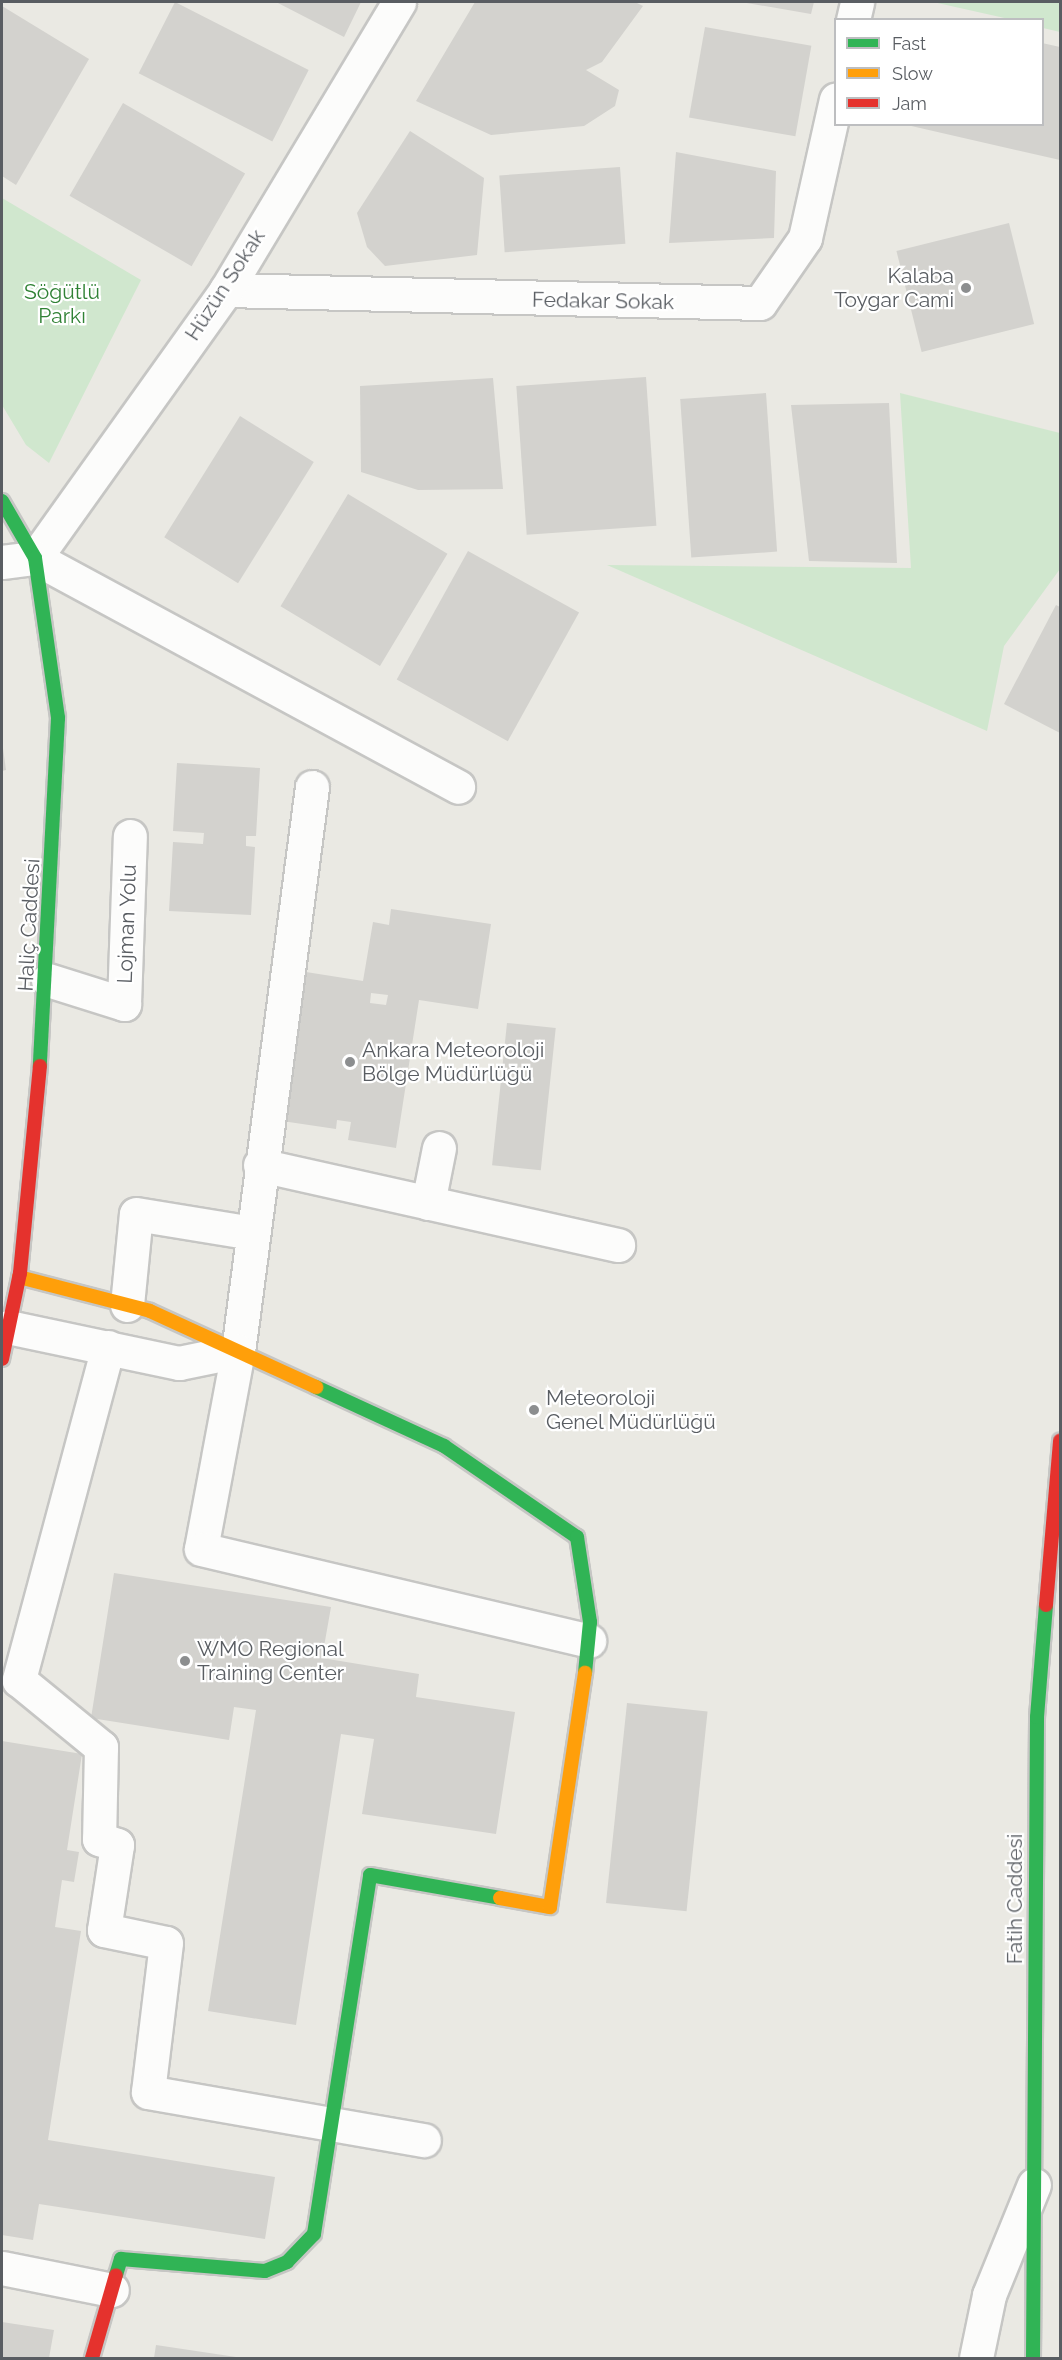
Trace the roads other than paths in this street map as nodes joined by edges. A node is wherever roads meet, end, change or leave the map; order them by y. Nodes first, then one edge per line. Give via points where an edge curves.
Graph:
1 (399, 2) edge
2 (856, 2) edge
3 (853, 18) edge
4 (834, 108) edge
5 (226, 290) junction
6 (2, 501) edge
7 (35, 558) junction
8 (2, 562) edge
9 (312, 787) dead end
10 (458, 787) dead end
11 (130, 836) dead end
12 (48, 980) junction
13 (439, 1148) dead end
14 (260, 1165) junction
15 (428, 1203) junction
16 (252, 1233) junction
17 (618, 1245) dead end
18 (19, 1277) junction
19 (126, 1305) junction
20 (8, 1327) junction
21 (108, 1347) junction
22 (238, 1351) junction
23 (2, 1359) edge
24 (1060, 1441) edge
25 (589, 1641) junction
26 (332, 2122) junction
27 (424, 2140) dead end
28 (1034, 2185) junction
29 (2, 2268) edge
30 (112, 2290) junction
31 (92, 2358) edge
32 (976, 2358) edge
33 (1033, 2358) edge

1 - 5 street, Hüzün Sokak
2 - 3 street
4 - 5 street, Fedakar Sokak via 806,238 760,303
5 - 7 street, Hüzün Sokak
6 - 7 street, Haliç Caddesi
7 - 8 street
7 - 10 street
7 - 12 street, Haliç Caddesi via 58,718
9 - 14 street
11 - 12 street, Lojman Yolu via 124,1004
12 - 18 street, Haliç Caddesi
13 - 15 street
14 - 15 street
14 - 16 street
15 - 17 street
16 - 19 street via 136,1214
16 - 22 street
18 - 19 street
18 - 20 street, Haliç Caddesi
19 - 22 street
20 - 21 street
20 - 23 street, Haliç Caddesi
21 - 22 street via 179,1363
21 - 26 street via 19,1680 101,1747 99,1839 117,1845 104,1930 166,1943 148,2092
22 - 25 street via 444,1446 577,1537
22 - 25 street via 201,1549
24 - 28 street, Fatih Caddesi via 1037,1717
25 - 26 street via 550,1907 370,1875
26 - 27 street
26 - 30 street via 314,2234 287,2262 265,2271 121,2259
28 - 32 street via 989,2295
28 - 33 street, Fatih Caddesi
29 - 30 street
30 - 31 street

